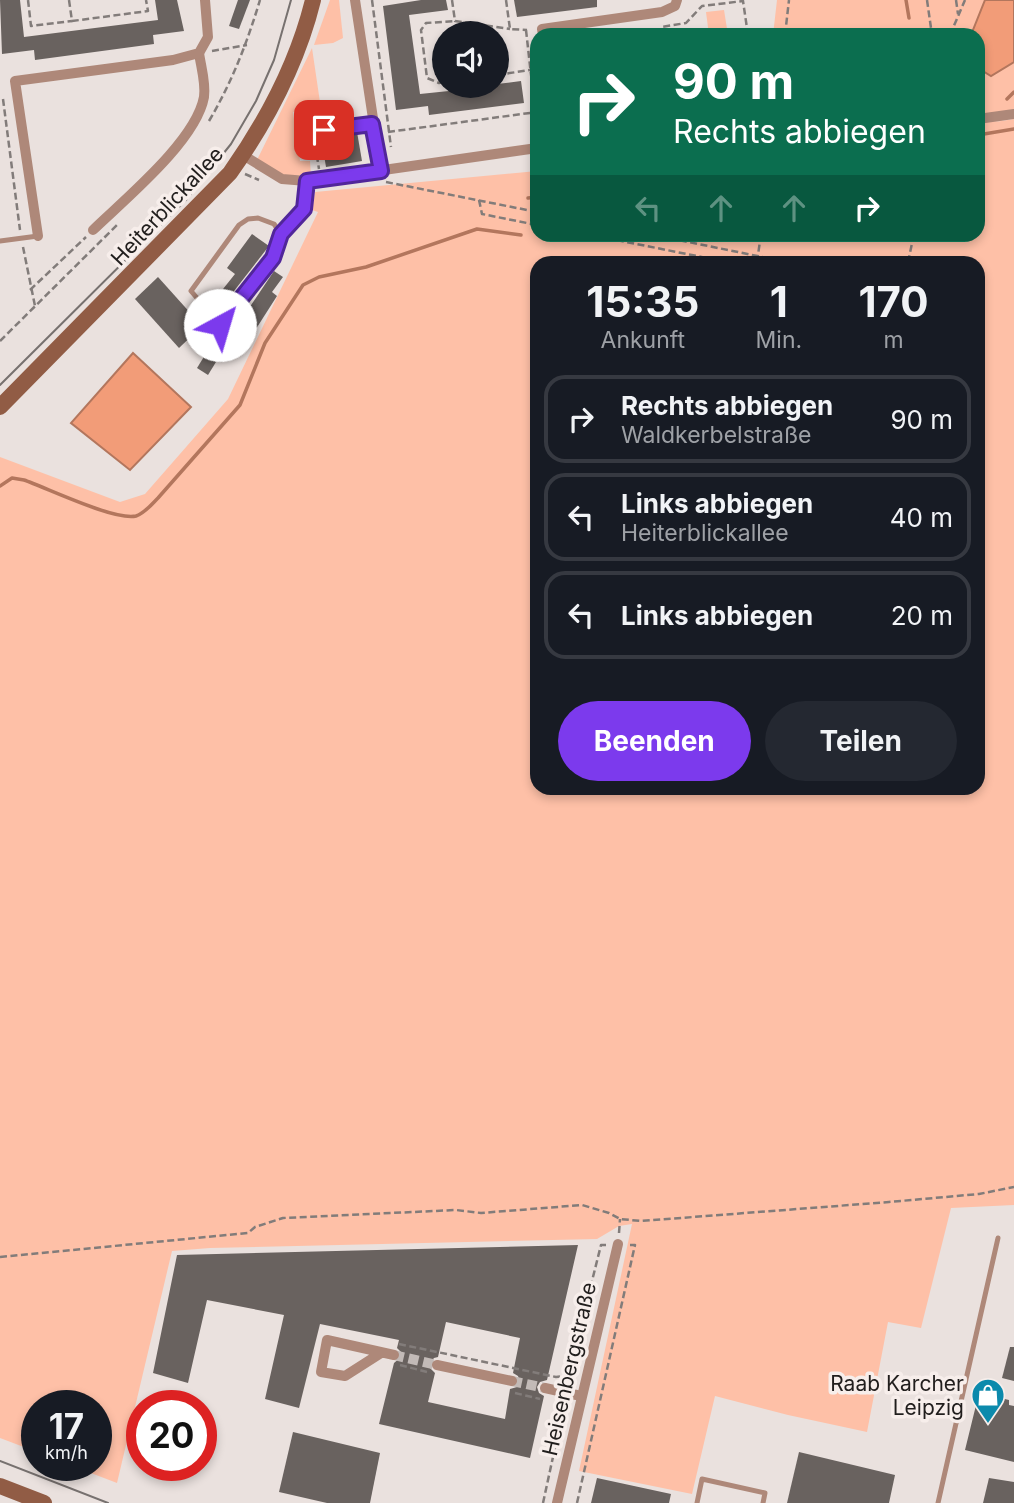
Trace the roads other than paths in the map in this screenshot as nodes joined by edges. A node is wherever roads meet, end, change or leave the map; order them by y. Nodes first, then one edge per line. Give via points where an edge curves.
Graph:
1 (205, 0) edge
2 (313, 0) edge
3 (355, 0) edge
4 (677, 0) edge
5 (566, 28) edge
6 (199, 53) junction
7 (1014, 114) edge
8 (985, 118) edge
9 (373, 129) junction
10 (320, 131) road end
11 (530, 150) edge
12 (243, 155) junction
13 (381, 171) junction
14 (307, 181) junction
15 (93, 230) road end
16 (281, 234) junction
17 (38, 236) joint
18 (0, 241) edge
19 (0, 407) edge
20 (998, 1238) dead end
21 (618, 1241) road end
22 (381, 1353) junction
23 (394, 1355) tunnel mouth
24 (437, 1365) tunnel mouth
25 (512, 1381) tunnel mouth
26 (545, 1388) tunnel mouth
27 (582, 1396) junction
28 (0, 1486) edge
29 (44, 1503) edge
30 (557, 1503) edge
31 (697, 1503) edge
32 (763, 1503) edge
33 (937, 1503) edge

1 - 6 street, Heiterblickallee via 208,37
2 - 12 main road, Heiterblickallee via 276,96
3 - 9 street
4 - 5 street via 662,12
6 - 15 street, Heiterblickallee via 204,94 193,122 158,167
6 - 17 street via 15,82
7 - 8 street
9 - 10 lane
9 - 13 street
11 - 13 street
12 - 14 street via 282,179
12 - 19 main road, Heiterblickallee
13 - 14 street
14 - 16 lane via 304,209
16 - 16 lane via 273,258 220,325 191,291 248,219 274,224
17 - 18 lane
20 - 33 lane
21 - 27 street, Heisenbergstraße
22 - 22 street via 327,1340 321,1372 345,1376
22 - 23 street
24 - 25 street
26 - 27 street
27 - 30 street, Heisenbergstraße
28 - 29 main road
31 - 32 lane via 702,1479 765,1493

